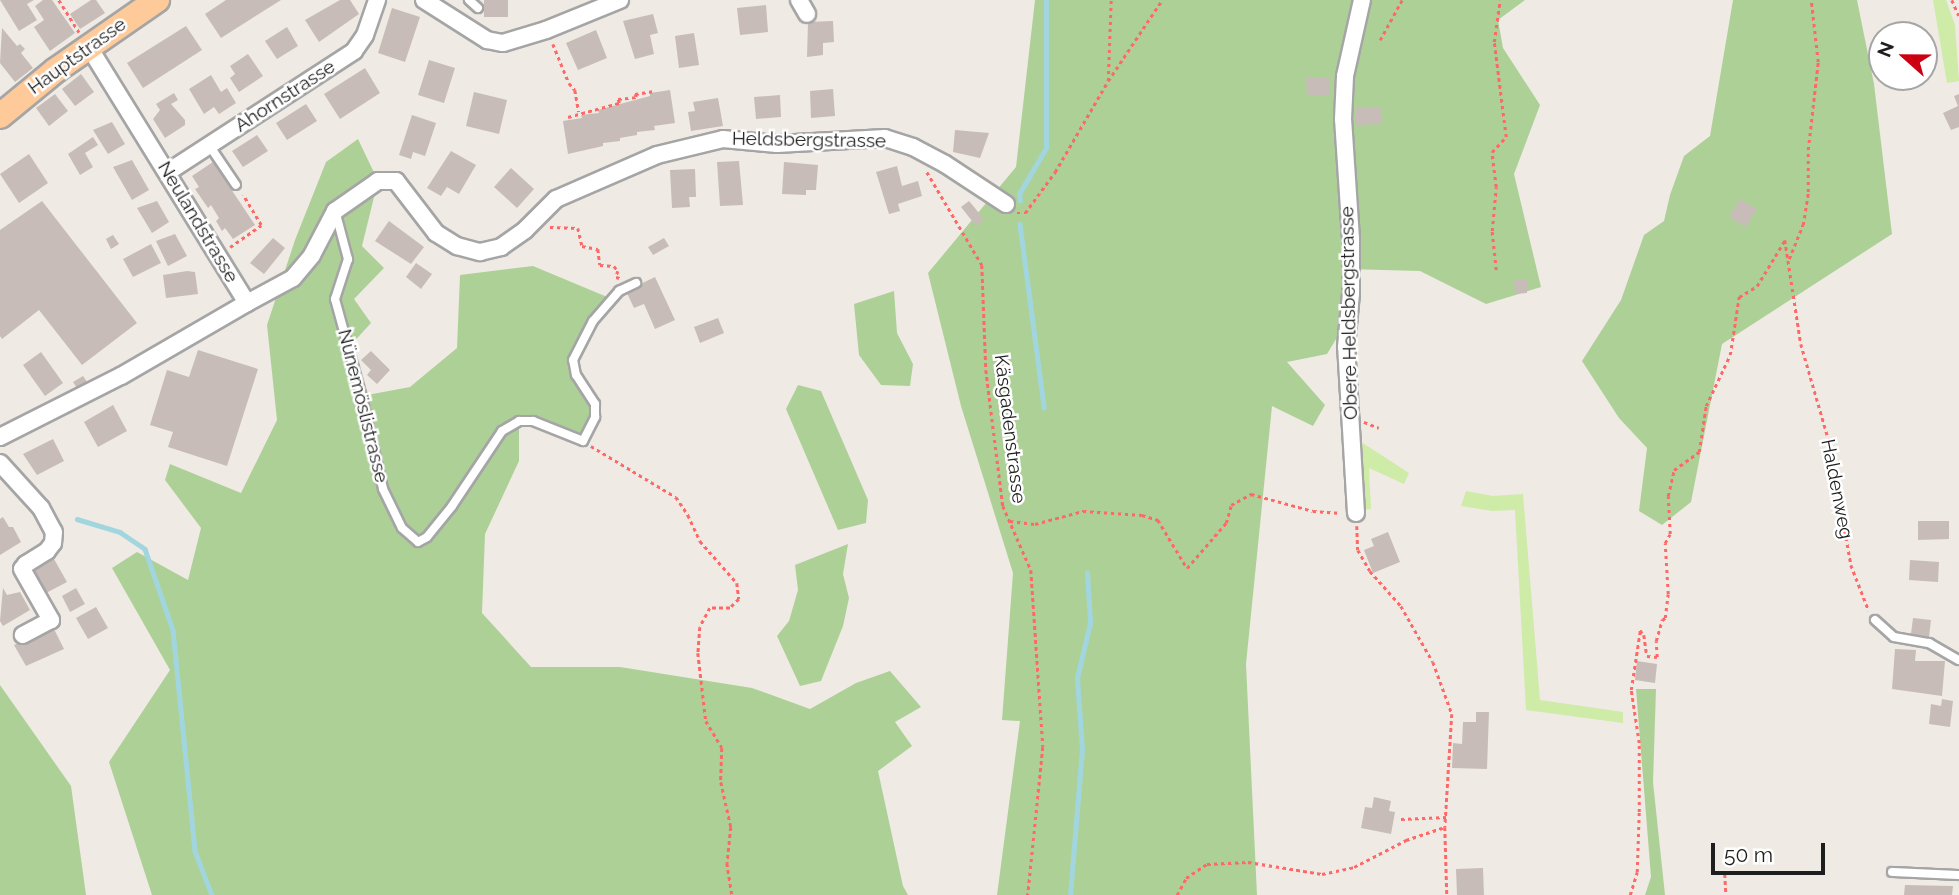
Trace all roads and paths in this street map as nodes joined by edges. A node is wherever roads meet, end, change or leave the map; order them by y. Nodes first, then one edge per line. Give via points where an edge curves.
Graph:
1 (59, 0) edge
2 (157, 0) edge
3 (377, 0) edge
4 (424, 0) edge
5 (469, 0) edge
6 (620, 0) edge
7 (1111, 0) edge
8 (1163, 0) edge
9 (1362, 0) edge
10 (1402, 0) edge
11 (1500, 0) edge
12 (1811, 0) edge
13 (1952, 0) edge
14 (478, 8) dead end
15 (1959, 16) edge
16 (85, 40) junction
17 (1380, 40) dead end
18 (554, 48) dead end
19 (1108, 81) junction
20 (654, 91) dead end
21 (579, 112) junction
22 (0, 116) edge
23 (568, 117) dead end
24 (209, 145) junction
25 (913, 147) junction
26 (168, 172) junction
27 (239, 189) joint
28 (1006, 204) joint
29 (335, 211) junction
30 (525, 230) junction
31 (218, 255) junction
32 (1788, 262) junction
33 (1496, 271) dead end
34 (636, 283) dead end
35 (626, 288) junction
36 (247, 303) junction
37 (0, 437) edge
38 (583, 441) junction
39 (0, 463) edge
40 (1356, 513) junction
41 (1010, 521) junction
42 (1875, 620) joint
43 (23, 635) dead end
44 (1959, 660) edge
45 (1446, 817) junction
46 (1401, 818) dead end
47 (1445, 827) junction
48 (1892, 872) dead end
49 (1725, 873) dead end
50 (1959, 875) edge
51 (732, 895) edge
52 (1028, 895) edge
53 (1177, 895) edge
54 (1447, 895) edge
55 (1630, 895) edge
56 (1726, 895) edge

1 - 16 path
2 - 16 main road, Hauptstrasse
3 - 24 street, Ahornstrasse via 354,51
4 - 6 street via 495,43 513,42
5 - 14 lane
7 - 19 path
8 - 19 path
9 - 40 street, Obere Heldsbergstrasse via 1345,76 1343,119 1351,239 1346,347
10 - 17 path
11 - 33 path via 1494,42 1506,137 1492,152
12 - 32 path via 1818,62 1808,192 1803,225
13 - 15 path
16 - 22 main road, Hauptstrasse
16 - 26 street, Neulandstrasse
18 - 21 path via 575,90
19 - 28 path via 1055,172 1025,213 1018,214
20 - 21 path
21 - 23 path
24 - 26 street, Ahornstrasse
24 - 27 lane
25 - 28 street, Heldsbergstrasse
25 - 30 street, Heldsbergstrasse via 885,138 777,144 723,139 657,155 556,199
25 - 41 path, Käsgadenstrasse via 982,265 986,370 1003,506
26 - 31 street, Neulandstrasse
27 - 31 path via 261,225
29 - 30 street, Heldsbergstrasse via 378,181 396,181 436,233 457,246 480,252 501,247
29 - 36 street, Heldsbergstrasse via 312,256 293,278
29 - 38 lane, Nünemöslistrasse via 348,259 335,299 383,489 411,539 418,542 428,537 502,431 519,421 533,421
30 - 35 path via 578,228 582,246 598,249 600,265 614,266 616,277 624,278
31 - 36 street, Neulandstrasse
32 - 42 path, Haldenweg via 1801,344 1829,441 1851,565
32 - 55 path via 1784,240 1757,286 1739,297 1730,355 1706,406 1699,452 1674,470 1668,496 1670,534 1665,543 1665,618 1656,641 1657,657 1647,656 1640,630 1631,690 1639,743 1639,812 1637,872
34 - 35 lane
35 - 38 lane via 593,321 573,360 576,375 595,404
36 - 37 street, Neulandstrasse via 121,376
38 - 51 path via 676,497 700,541 737,583 738,599 730,608 710,608 700,627 698,653 706,721 722,748 721,782 731,827 727,863
39 - 43 street via 41,508 54,532 47,551 22,569 51,620
40 - 41 path via 1313,511 1251,494 1231,505 1226,523 1187,568 1158,520 1142,515 1083,511 1035,524
40 - 45 path via 1358,551 1401,606 1433,662 1452,714
41 - 52 path, Käsgadenstrasse via 1031,570 1043,747
42 - 44 lane via 1894,636 1929,643
45 - 46 path
45 - 47 path
47 - 53 path via 1354,867 1322,874 1248,862 1208,864 1186,878
47 - 54 path
48 - 50 lane
49 - 56 path

